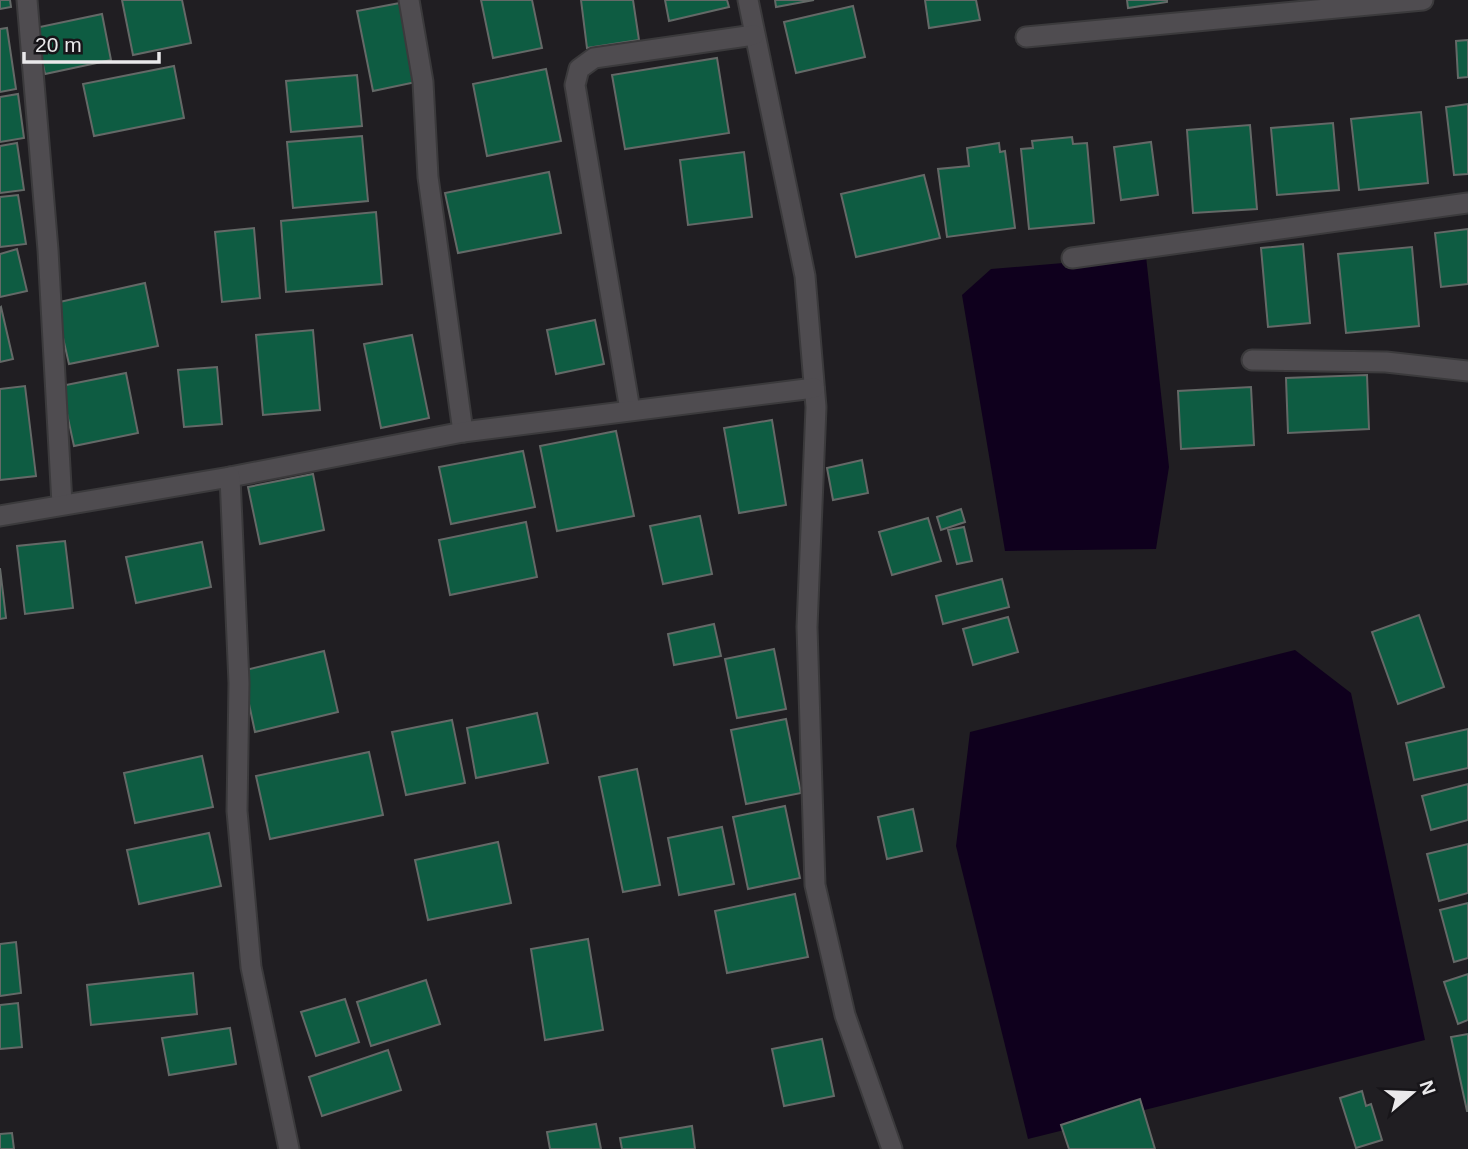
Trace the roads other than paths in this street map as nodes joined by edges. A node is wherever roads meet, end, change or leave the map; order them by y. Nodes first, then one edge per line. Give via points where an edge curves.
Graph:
1 (27, 0) edge
2 (409, 0) edge
3 (748, 0) edge
4 (1423, 0) edge
5 (754, 35) junction
6 (1026, 37) dead end
7 (1468, 203) edge
8 (1072, 258) dead end
9 (1252, 360) dead end
10 (1468, 371) edge
11 (814, 388) junction
12 (630, 410) junction
13 (463, 432) junction
14 (230, 477) junction
15 (62, 505) junction
16 (0, 516) edge
17 (289, 1149) edge
18 (892, 1149) edge

1 - 15 street via 48,250
2 - 13 street via 423,82 428,177
3 - 5 street
4 - 6 street
5 - 11 street via 805,276
5 - 12 street via 594,58 579,69 575,85
7 - 8 street
9 - 10 street via 1386,362
11 - 12 street
11 - 18 street via 807,627 815,885 845,1015
12 - 13 street
13 - 14 street
14 - 15 street
14 - 17 street via 239,684 239,837 251,967
15 - 16 street

